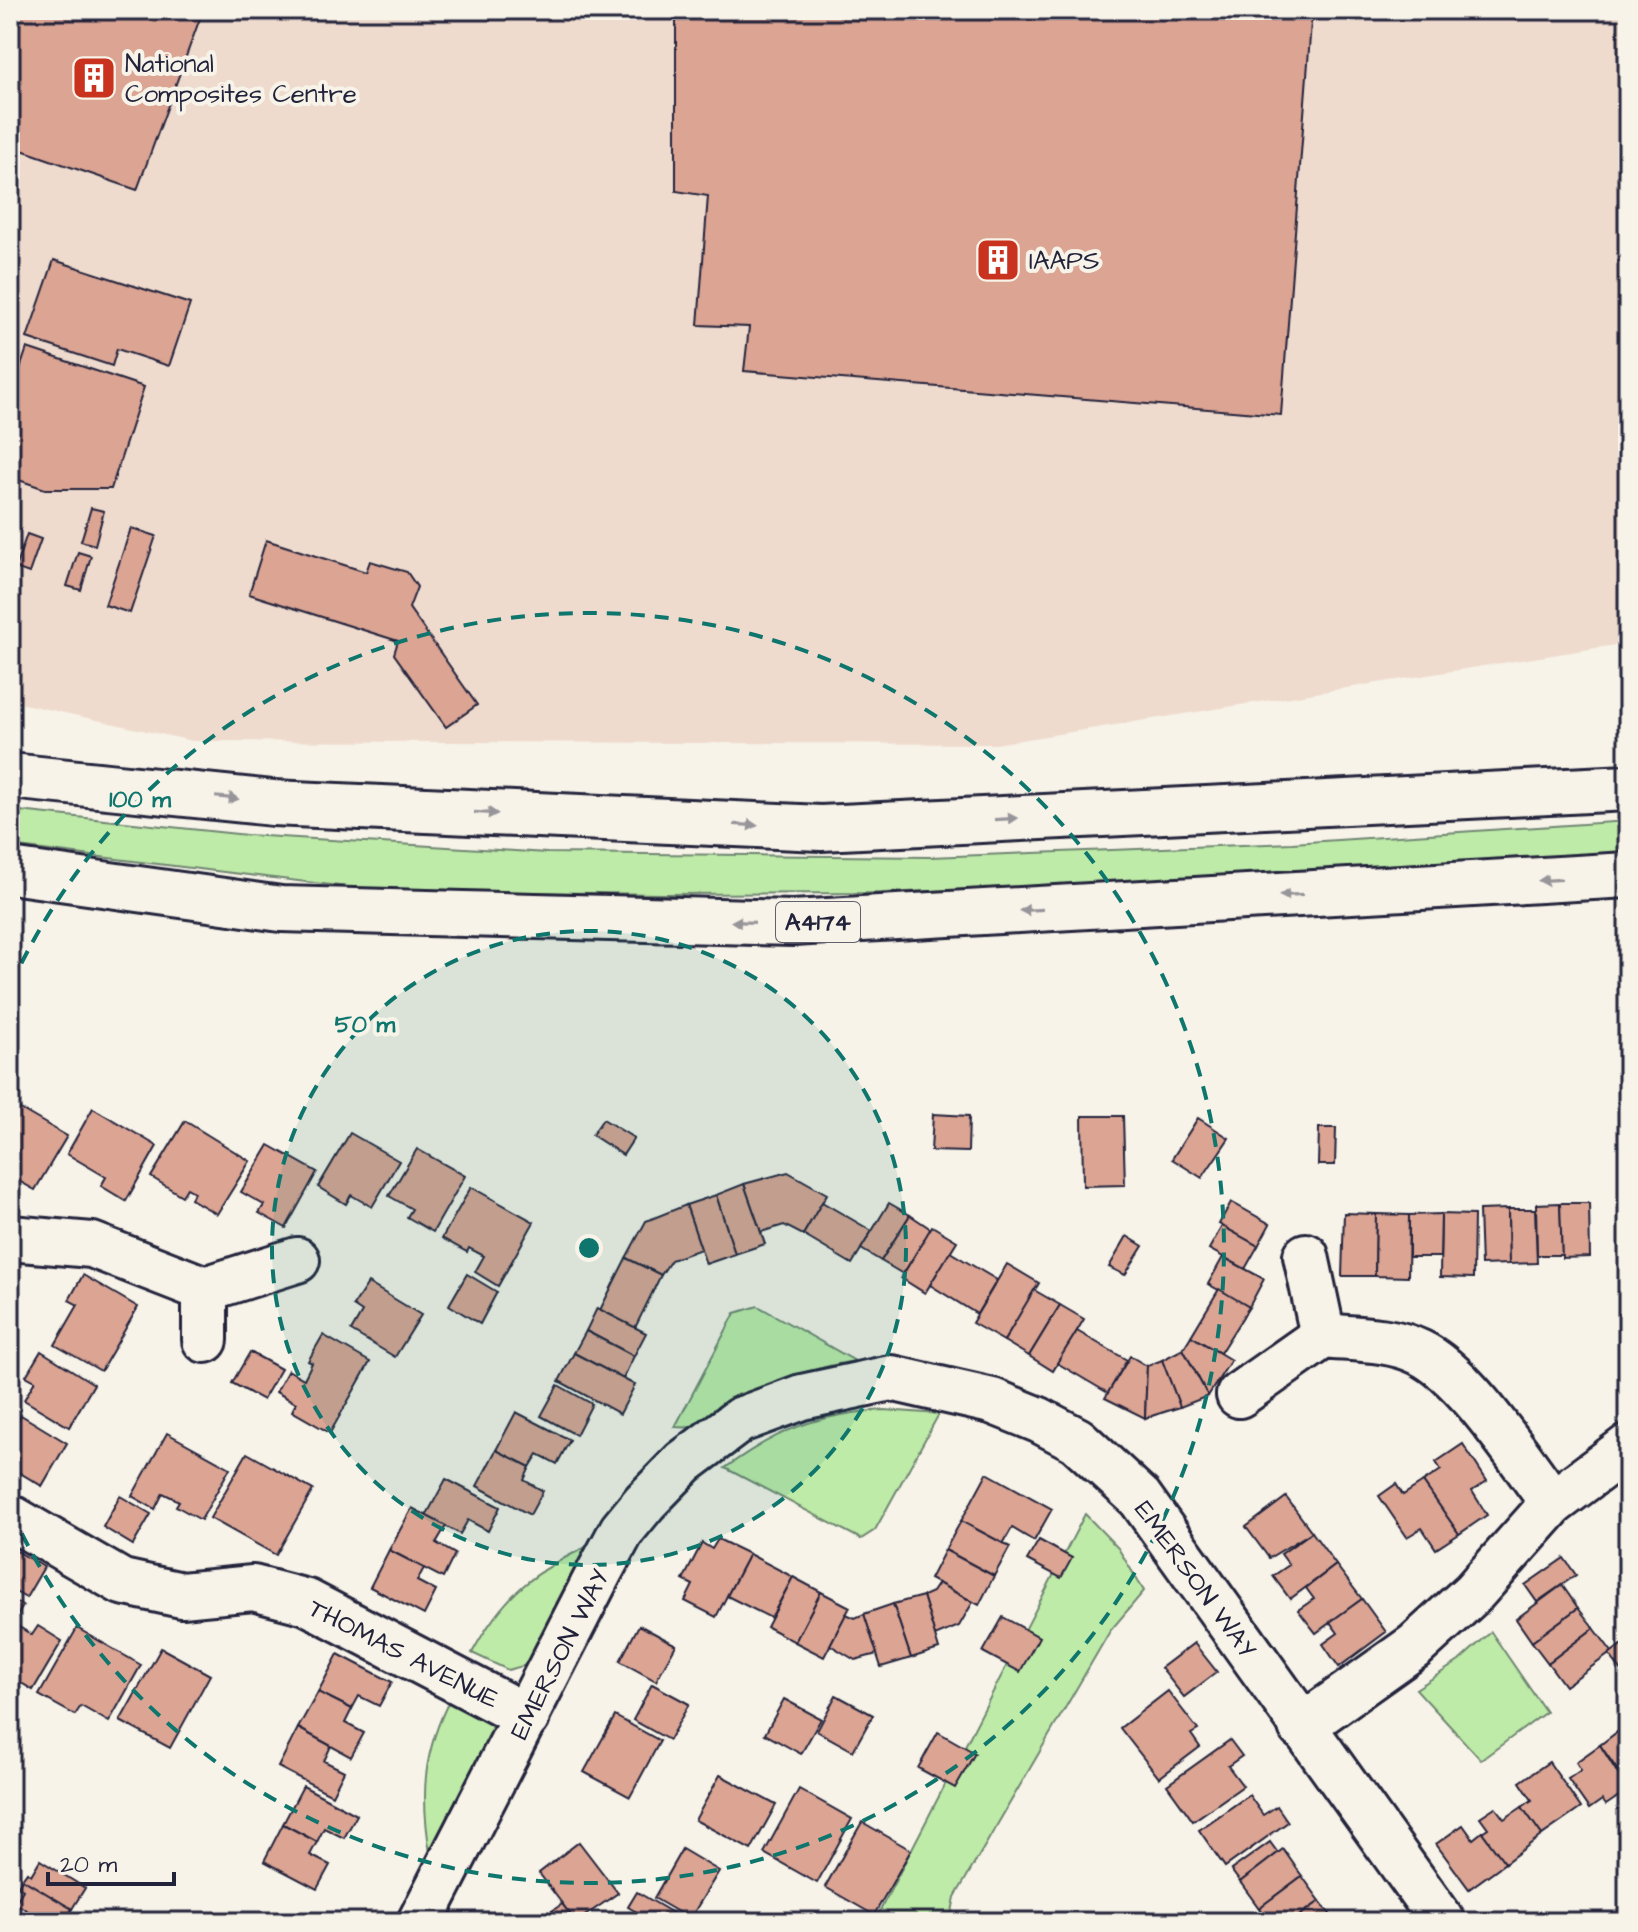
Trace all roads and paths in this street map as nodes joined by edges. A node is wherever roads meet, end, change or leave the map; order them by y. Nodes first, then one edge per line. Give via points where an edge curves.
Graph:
1 (10, 776) edge
2 (1628, 788) edge
3 (10, 871) edge
4 (1628, 875) edge
5 (10, 1238) edge
6 (1306, 1256) dead end
7 (297, 1260) dead end
8 (205, 1289) junction
9 (1323, 1336) junction
10 (205, 1340) dead end
11 (1239, 1395) dead end
12 (1628, 1447) edge
13 (1553, 1503) junction
14 (10, 1517) edge
15 (527, 1717) junction
16 (1301, 1727) junction
17 (420, 1922) edge
18 (1443, 1922) edge

1 -> 2 main road via 273,803 821,828
4 -> 3 main road, A4174 via 793,923 281,909
5 - 8 main road via 92,1245
6 - 9 main road
7 - 8 main road
8 - 10 main road
9 - 11 main road
9 - 13 main road via 1393,1342 1448,1371
12 - 13 main road
13 - 16 main road via 1473,1593 1415,1646
14 - 15 main road, THOMAS AVENUE via 122,1582 182,1595 253,1588 307,1602
15 - 16 main road, EMERSON WAY via 622,1530 684,1462 740,1420 802,1397 891,1378 992,1401 1077,1440 1140,1498
15 - 17 main road, EMERSON WAY
16 - 18 main road, EMERSON WAY

